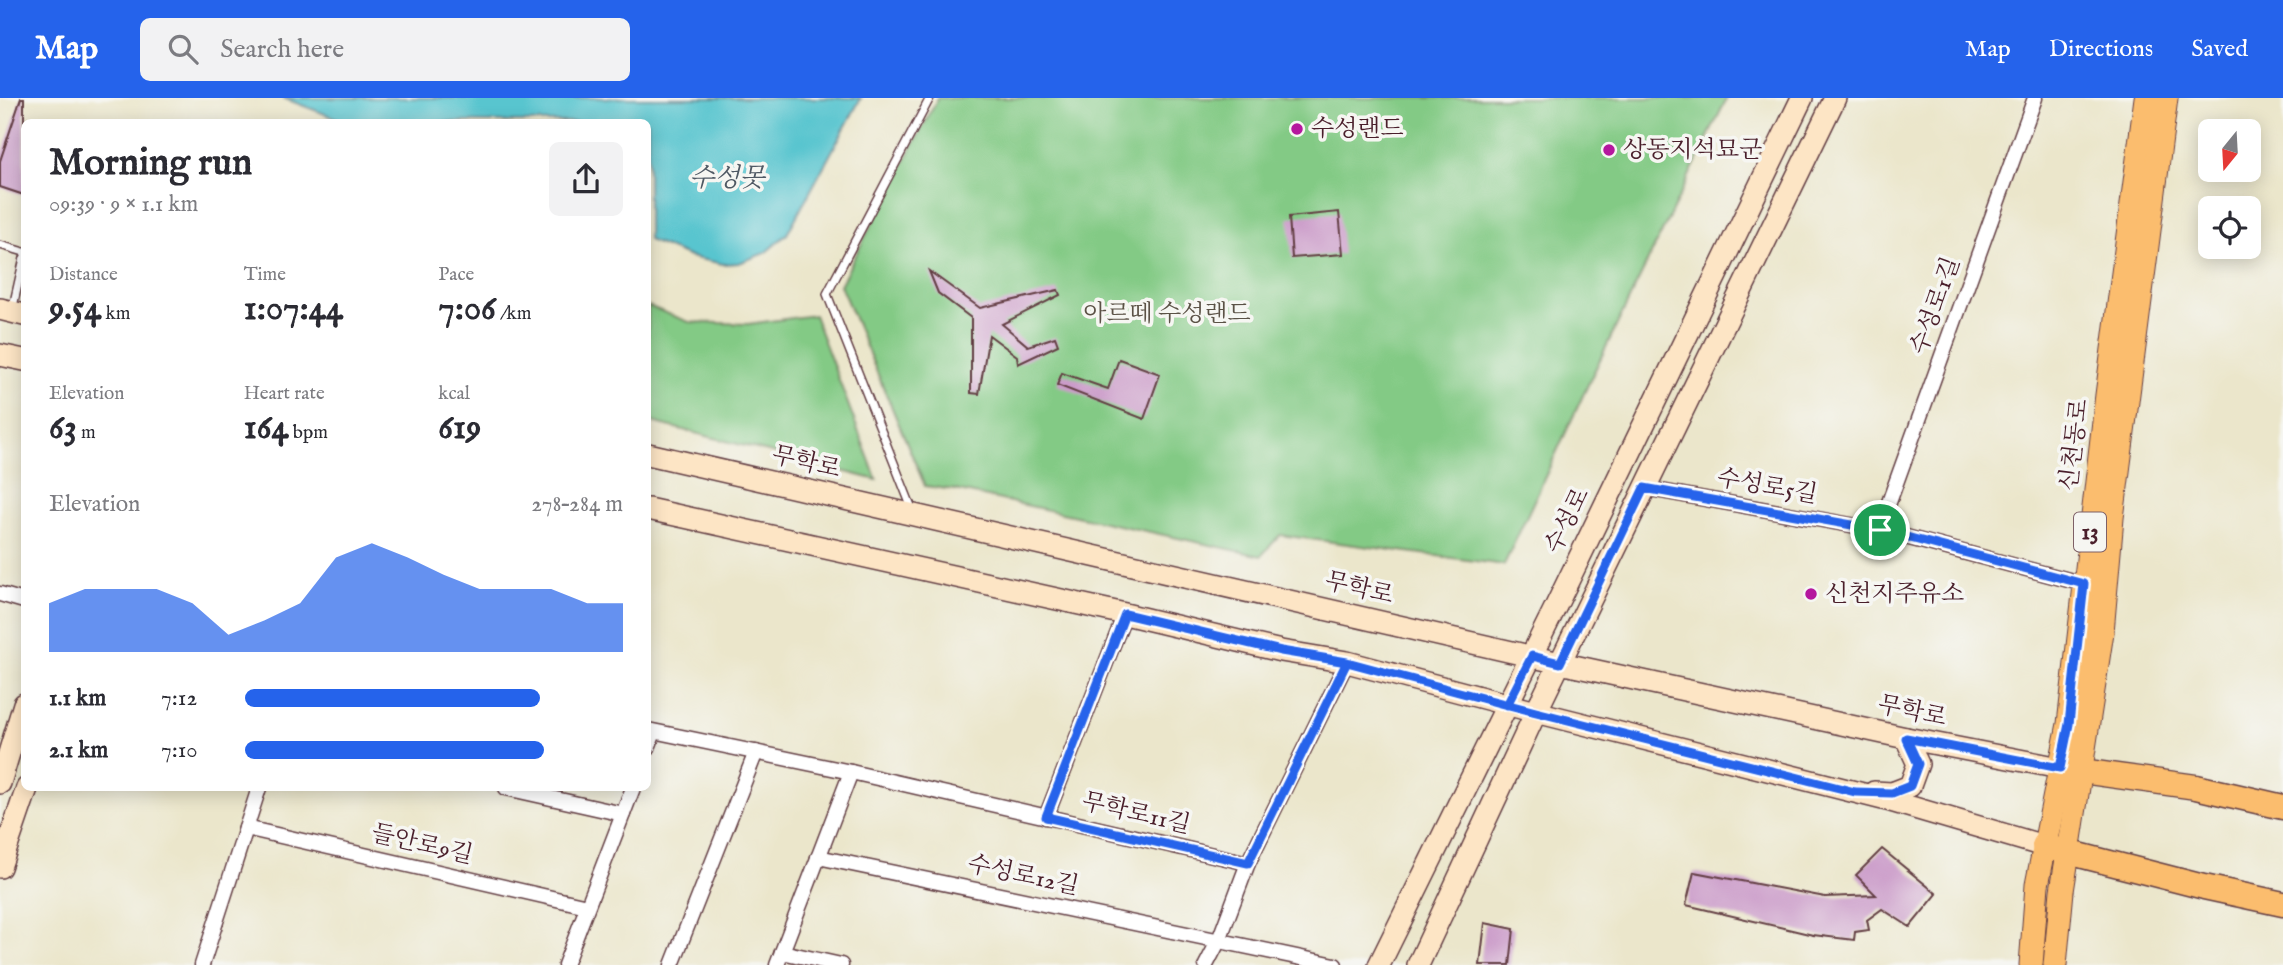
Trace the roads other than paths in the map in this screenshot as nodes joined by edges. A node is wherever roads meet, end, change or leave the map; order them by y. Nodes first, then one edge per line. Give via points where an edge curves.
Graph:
1 (930, 98) edge
2 (1802, 98) edge
3 (1835, 98) edge
4 (2035, 98) edge
5 (2146, 98) edge
6 (2166, 98) edge
7 (0, 245) edge
8 (21, 251) edge
9 (21, 272) edge
10 (12, 312) edge
11 (0, 355) edge
12 (21, 359) edge
13 (651, 455) edge
14 (1644, 488) junction
15 (651, 510) edge
16 (915, 515) junction
17 (1880, 530) junction
18 (2084, 584) junction
19 (0, 594) edge
20 (21, 600) edge
21 (1125, 614) junction
22 (1532, 656) junction
23 (1347, 662) junction
24 (1560, 663) junction
25 (1507, 705) junction
26 (1536, 712) junction
27 (21, 714) edge
28 (651, 731) edge
29 (1906, 738) junction
30 (756, 752) junction
31 (2071, 769) junction
32 (851, 772) junction
33 (0, 783) edge
34 (26, 791) edge
35 (258, 791) edge
36 (520, 791) edge
37 (632, 791) edge
38 (1855, 792) junction
39 (2283, 807) edge
40 (623, 814) junction
41 (1046, 817) junction
42 (246, 828) junction
43 (2056, 849) junction
44 (818, 857) junction
45 (1248, 863) junction
46 (0, 867) edge
47 (2283, 904) edge
48 (587, 906) junction
49 (1219, 940) junction
50 (779, 959) edge
51 (202, 965) edge
52 (565, 965) edge
53 (672, 965) edge
54 (841, 965) edge
55 (1206, 965) edge
56 (1335, 965) edge
57 (1379, 965) edge
58 (1418, 965) edge
59 (2031, 965) edge
60 (2055, 965) edge

1 - 16 lane via 827,294
2 - 22 main road, 수성로
3 - 14 main road
4 - 17 street, 수성로1길
5 - 18 main road, 신천동로 / 13
6 - 31 main road, 신천동로 / 13 via 2112,518 2102,632
7 - 8 lane
9 - 10 lane
11 - 12 main road
13 - 16 main road, 무학로
14 - 17 street, 수성로5길
14 - 24 main road
15 - 21 main road
16 - 22 main road, 무학로
17 - 18 street, 수성로5길
18 - 31 main road, 신천동로 / 13 via 2069,724
19 - 20 street
21 - 23 main road
21 - 41 street
22 - 24 main road, 무학로
22 - 25 main road, 수성로
23 - 25 main road
23 - 45 street
24 - 26 main road
24 - 29 main road, 무학로
25 - 26 main road
25 - 57 main road, 수성로
26 - 38 main road
26 - 58 main road
27 - 33 main road
28 - 30 street, 무학로11길
29 - 31 main road, 무학로
29 - 38 main road via 1918,764 1910,786 1892,793
30 - 32 street, 무학로11길
30 - 53 street
31 - 39 highway via 2196,787
31 - 43 main road, 신천동로 / 13
32 - 41 street, 무학로11길
32 - 44 street
34 - 46 main road
35 - 42 street
36 - 40 street
37 - 40 street
38 - 43 main road
40 - 48 street
41 - 45 street, 무학로11길
42 - 48 street, 들안로9길
42 - 51 street
43 - 47 highway
43 - 59 main road, 신천동로 / 13 via 2037,885
43 - 60 main road, 신천동로 / 13
44 - 49 street, 수성로12길
44 - 50 street
45 - 49 street
48 - 52 street
49 - 55 street
49 - 56 street, 수성로12길
50 - 54 street

